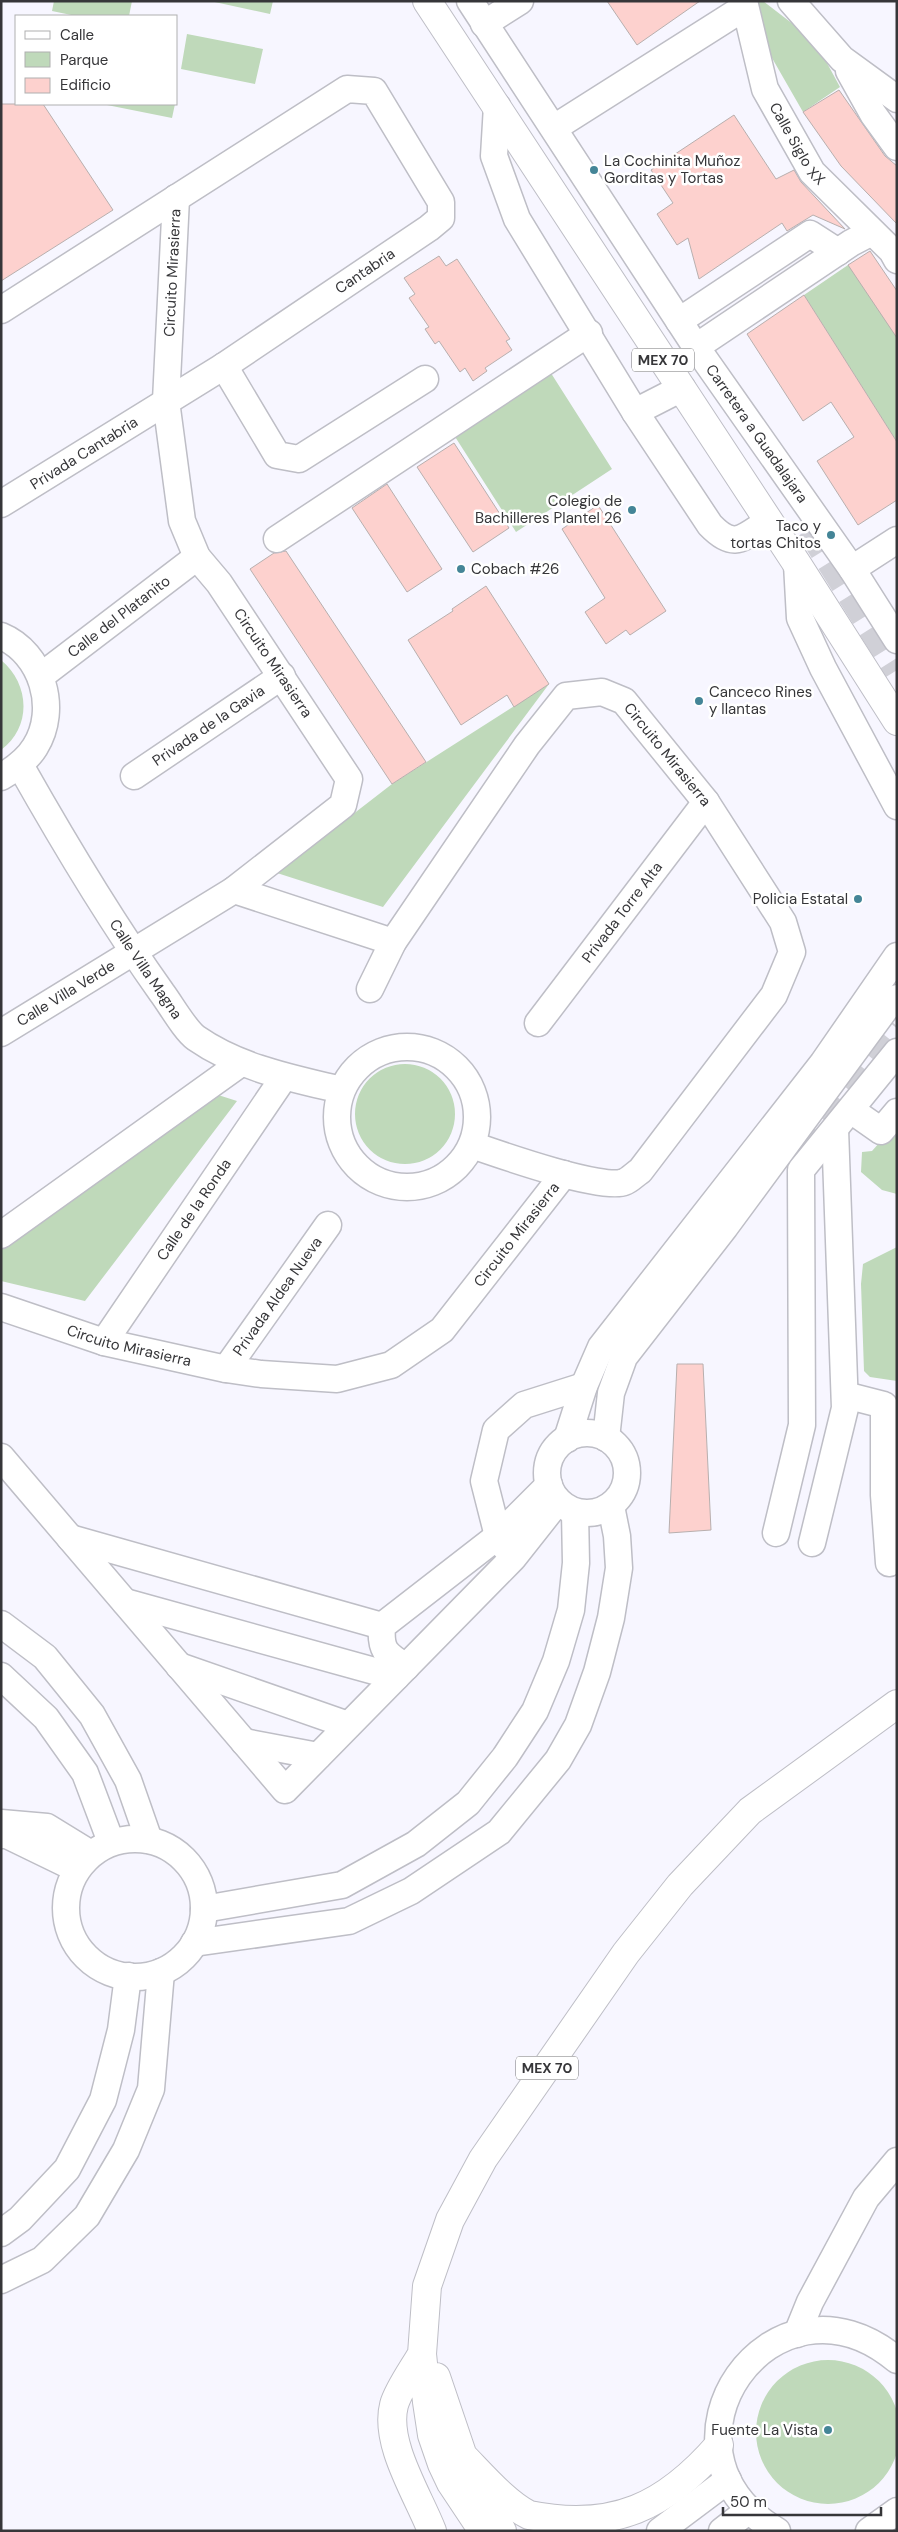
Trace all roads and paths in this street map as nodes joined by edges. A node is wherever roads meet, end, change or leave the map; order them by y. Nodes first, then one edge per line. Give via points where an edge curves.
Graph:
1 (427, 1) edge
2 (470, 1) edge
3 (520, 1) edge
4 (791, 1) edge
5 (745, 4) edge
6 (484, 24) junction
7 (842, 59) junction
8 (374, 91) joint
9 (897, 100) edge
10 (496, 106) junction
11 (554, 128) junction
12 (897, 147) edge
13 (176, 198) junction
14 (872, 232) junction
15 (838, 252) junction
16 (897, 260) edge
17 (726, 290) junction
18 (1, 310) edge
19 (744, 315) junction
20 (679, 321) junction
21 (589, 333) junction
22 (696, 347) junction
23 (224, 366) junction
24 (425, 379) dead end
25 (682, 388) junction
26 (166, 402) junction
27 (635, 412) junction
28 (788, 477) junction
29 (1, 504) edge
30 (769, 521) junction
31 (809, 529) tunnel mouth
32 (277, 539) dead end
33 (897, 540) edge
34 (197, 557) junction
35 (797, 564) junction
36 (852, 569) junction
37 (1, 636) edge
38 (897, 640) edge
39 (41, 676) junction
40 (282, 676) junction
41 (897, 721) edge
42 (11, 771) edge
43 (134, 776) dead end
44 (706, 802) junction
45 (897, 806) edge
46 (234, 890) junction
47 (393, 942) junction
48 (133, 952) junction
49 (897, 956) edge
50 (370, 989) dead end
51 (897, 998) edge
52 (538, 1023) dead end
53 (1, 1033) edge
54 (897, 1052) edge
55 (241, 1063) junction
56 (284, 1077) junction
57 (341, 1090) junction
58 (897, 1112) edge
59 (843, 1120) junction
60 (472, 1145) junction
61 (798, 1148) tunnel mouth
62 (564, 1174) junction
63 (328, 1224) dead end
64 (725, 1227) junction
65 (1, 1235) edge
66 (1, 1307) edge
67 (842, 1328) junction
68 (802, 1330) junction
69 (104, 1342) junction
70 (601, 1346) junction
71 (624, 1357) junction
72 (226, 1369) junction
73 (584, 1386) junction
74 (844, 1395) junction
75 (890, 1406) edge
76 (802, 1425) junction
77 (606, 1438) junction
78 (567, 1439) junction
79 (836, 1448) junction
80 (1, 1457) edge
81 (561, 1499) junction
82 (611, 1506) junction
83 (776, 1533) dead end
84 (498, 1536) junction
85 (70, 1538) junction
86 (812, 1543) dead end
87 (513, 1558) junction
88 (889, 1563) dead end
89 (125, 1602) junction
90 (571, 1610) junction
91 (611, 1618) junction
92 (1, 1624) edge
93 (382, 1626) junction
94 (178, 1665) junction
95 (401, 1672) junction
96 (1, 1676) edge
97 (897, 1704) edge
98 (348, 1726) junction
99 (244, 1742) junction
100 (318, 1756) junction
101 (468, 1803) junction
102 (1, 1823) edge
103 (499, 1832) junction
104 (1, 1835) edge
105 (149, 1840) junction
106 (93, 1855) junction
107 (204, 1909) junction
108 (194, 1943) junction
109 (161, 1972) junction
110 (128, 1976) junction
111 (897, 2161) edge
112 (1, 2232) edge
113 (1, 2280) edge
114 (797, 2334) junction
115 (422, 2344) junction
116 (897, 2360) edge
117 (719, 2445) junction
118 (461, 2454) junction
119 (728, 2480) junction
120 (418, 2496) junction
121 (749, 2510) junction
122 (432, 2531) edge
123 (446, 2531) edge
124 (482, 2531) edge
125 (502, 2531) edge
126 (660, 2531) edge
127 (722, 2531) edge
128 (777, 2531) edge

1 - 10 highway, MEX 70
2 - 6 street, Carretera a Guadalajara
3 - 6 street
4 - 7 street
5 - 11 street
5 - 14 street, Calle Siglo XX via 770,97 812,172
6 - 11 street, Carretera a Guadalajara
7 - 9 street
7 - 12 street
8 - 13 street, Circuito Mirasierra via 347,89
8 - 23 street, Cantabria via 441,202 441,218
10 - 21 street via 494,156 517,220
10 - 25 highway, MEX 70
11 - 20 street, Carretera a Guadalajara
13 - 18 street, Circuito Mirasierra
13 - 26 street, Circuito Mirasierra
14 - 15 street
14 - 16 street, Calle Siglo XX
15 - 17 street via 810,234
15 - 19 street
17 - 19 street
17 - 20 street
19 - 22 street
20 - 22 street, Carretera a Guadalajara
21 - 27 street
21 - 32 street
22 - 28 street, Carretera a Guadalajara
23 - 24 street via 277,455 299,459
23 - 26 street, Cantabria
25 - 27 street
25 - 30 highway, MEX 70
26 - 29 street, Privada Cantabria
26 - 34 street, Circuito Mirasierra via 182,521
27 - 30 street via 710,525 722,537 733,541
28 - 31 street
28 - 36 street, Carretera a Guadalajara
30 - 35 highway, MEX 70
33 - 36 street
34 - 39 street, Calle del Platanito
34 - 40 street, Circuito Mirasierra via 219,583
35 - 41 highway, MEX 70
35 - 45 street via 800,618
36 - 38 street, Carretera a Guadalajara
37 - 39 street via 28,656
39 - 42 street via 46,700 45,724 36,746
40 - 43 street, Privada de la Gavia
40 - 46 street, Circuito Mirasierra via 348,779 343,805
42 - 48 street, Calle Villa Magna via 63,841
44 - 47 street, Circuito Mirasierra via 624,701 602,692 566,696 527,744
44 - 52 street, Privada Torre Alta
44 - 62 street, Circuito Mirasierra via 782,922 792,952 774,995 640,1171 624,1183 606,1183
46 - 47 street
46 - 48 street, Calle Villa Verde
47 - 50 street, Circuito Mirasierra
48 - 53 street, Calle Villa Verde
48 - 55 street, Calle Villa Magna via 194,1037
49 - 70 street via 823,1064
51 - 64 street via 888,1004
54 - 59 street
55 - 56 street, Calle Villa Magna
55 - 65 street
56 - 57 street, Calle Villa Magna
56 - 69 street, Calle de la Ronda
57 - 60 street via 336,1111 338,1134 346,1154 360,1171 379,1183 400,1188 422,1187 443,1179 460,1164
57 - 60 street via 355,1069 374,1054 410,1046 429,1050 455,1065 475,1097 477,1121
58 - 59 street via 882,1131
59 - 67 street
59 - 68 street via 801,1170
60 - 62 street
61 - 64 street via 753,1207
62 - 72 street, Circuito Mirasierra via 442,1330 392,1364 337,1379
63 - 72 street, Privada Aldea Nueva
64 - 71 street
66 - 69 street, Circuito Mirasierra
67 - 68 street
67 - 74 street
68 - 76 street
69 - 72 street, Circuito Mirasierra
70 - 71 street
70 - 73 street
71 - 77 street via 611,1393
73 - 78 street
73 - 84 street via 524,1405 496,1430 484,1481
74 - 75 street
74 - 79 street via 845,1408
75 - 88 street via 884,1495
76 - 79 street
76 - 83 street
77 - 78 street via 586,1434
77 - 82 street via 617,1446 627,1471 620,1496
78 - 81 street via 556,1448 547,1472
79 - 86 street
80 - 85 street
81 - 82 street via 587,1514
81 - 84 street
81 - 87 street
81 - 90 street via 576,1563
82 - 91 street via 619,1568
84 - 87 street
84 - 93 street
85 - 89 street
85 - 93 street
87 - 95 street
89 - 94 street
89 - 95 street
90 - 91 street
90 - 101 street via 556,1662 535,1711 505,1757
91 - 103 street via 597,1672 578,1725 558,1760
92 - 105 street via 45,1657 92,1714 128,1780
93 - 95 street via 381,1643
94 - 98 street
94 - 99 street
95 - 98 street
96 - 106 street via 46,1718 86,1773
97 - 115 highway, MEX 70 via 750,1811 680,1885 626,1953 483,2160 450,2220 427,2286
98 - 100 street
99 - 100 street
99 - 100 street via 285,1790
101 - 103 street
101 - 107 street via 416,1844 342,1885
102 - 106 street via 47,1827
103 - 108 street via 412,1891 349,1921
104 - 106 street
105 - 106 street via 130,1838
105 - 107 street via 171,1848 188,1864 200,1885
106 - 110 street via 68,1889 66,1911 70,1933 81,1952 98,1967
107 - 108 street
108 - 109 street via 180,1960
109 - 110 street
109 - 113 street via 151,2089 126,2150 87,2216 42,2260
110 - 112 street via 121,2030 103,2100 67,2169 20,2219
111 - 114 street via 866,2198 810,2302
114 - 116 street via 833,2331 851,2334 868,2340
114 - 117 street via 764,2349 738,2375 722,2408
115 - 118 highway
115 - 120 highway via 394,2404 392,2427 400,2458
115 - 124 highway, MEX 70 via 432,2435 451,2483
117 - 118 highway via 693,2475 653,2511 609,2530 566,2529 528,2514
117 - 119 street
118 - 125 highway via 474,2489
119 - 121 street
119 - 126 street
120 - 122 highway
120 - 123 highway
121 - 127 street
121 - 128 street

